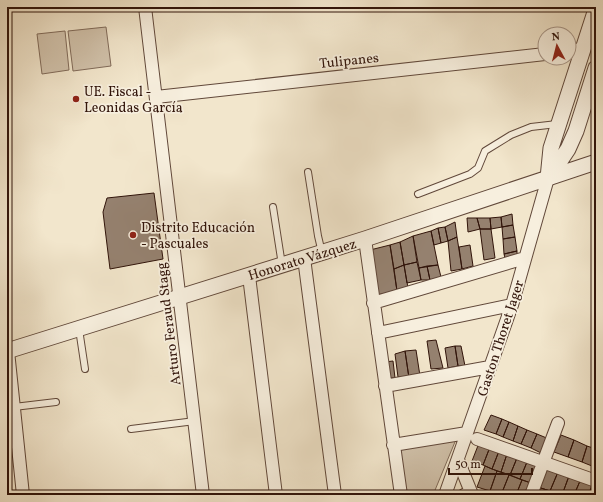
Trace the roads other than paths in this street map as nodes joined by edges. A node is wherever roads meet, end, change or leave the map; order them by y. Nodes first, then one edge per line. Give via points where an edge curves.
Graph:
1 (145, 7) edge
2 (596, 9) edge
3 (577, 48) edge
4 (537, 55) edge
5 (572, 66) edge
6 (596, 68) edge
7 (156, 97) junction
8 (559, 124) junction
9 (596, 162) edge
10 (308, 172) dead end
11 (548, 178) junction
12 (418, 194) dead end
13 (273, 207) dead end
14 (365, 239) junction
15 (322, 253) junction
16 (304, 258) junction
17 (526, 258) junction
18 (282, 265) junction
19 (249, 276) junction
20 (180, 297) junction
21 (374, 303) junction
22 (512, 305) junction
23 (79, 329) junction
24 (378, 333) junction
25 (8, 351) edge
26 (490, 367) junction
27 (85, 369) dead end
28 (385, 386) junction
29 (56, 402) dead end
30 (14, 407) junction
31 (194, 421) junction
32 (558, 423) dead end
33 (132, 429) dead end
34 (472, 436) junction
35 (394, 445) junction
36 (458, 460) junction
37 (543, 463) junction
38 (596, 481) edge
39 (472, 494) edge
40 (23, 495) edge
41 (203, 495) edge
42 (276, 495) edge
43 (335, 495) edge
44 (401, 495) edge
45 (445, 495) edge
46 (531, 495) edge

1 - 7 street, Arturo Feraud Stagg
2 - 3 street, Gaston Thoret Jager
4 - 7 street, Tulipanes
5 - 8 street, Gaston Thoret Jager
6 - 11 street, Gaston Thoret Jager via 576,131 568,149
7 - 20 street, Arturo Feraud Stagg
8 - 11 street, Gaston Thoret Jager via 551,148
8 - 12 lane via 531,127 511,135 485,151 478,168 470,174
9 - 11 street, Honorato Vázquez
10 - 15 lane
11 - 14 street, Honorato Vázquez
11 - 17 street, Gaston Thoret Jager
13 - 18 lane
14 - 15 street, Honorato Vázquez
14 - 21 street
15 - 16 street, Honorato Vázquez
16 - 18 street, Honorato Vázquez
16 - 43 street
17 - 21 street
17 - 22 street, Gaston Thoret Jager
18 - 19 street, Honorato Vázquez
19 - 20 street, Honorato Vázquez
19 - 42 street
20 - 23 street, Honorato Vázquez
20 - 31 street, Arturo Feraud Stagg
21 - 24 street
22 - 24 street
22 - 26 street, Gaston Thoret Jager
23 - 25 street, Honorato Vázquez
23 - 27 lane
24 - 28 street
25 - 30 street
26 - 28 street
26 - 34 street, Gaston Thoret Jager
28 - 35 street
29 - 30 lane
30 - 40 street
31 - 33 lane
31 - 41 street, Arturo Feraud Stagg
32 - 37 street
34 - 35 street
34 - 36 street, Gaston Thoret Jager
34 - 37 street
35 - 44 street
36 - 39 street
36 - 45 street, Gaston Thoret Jager
37 - 38 street
37 - 46 street

